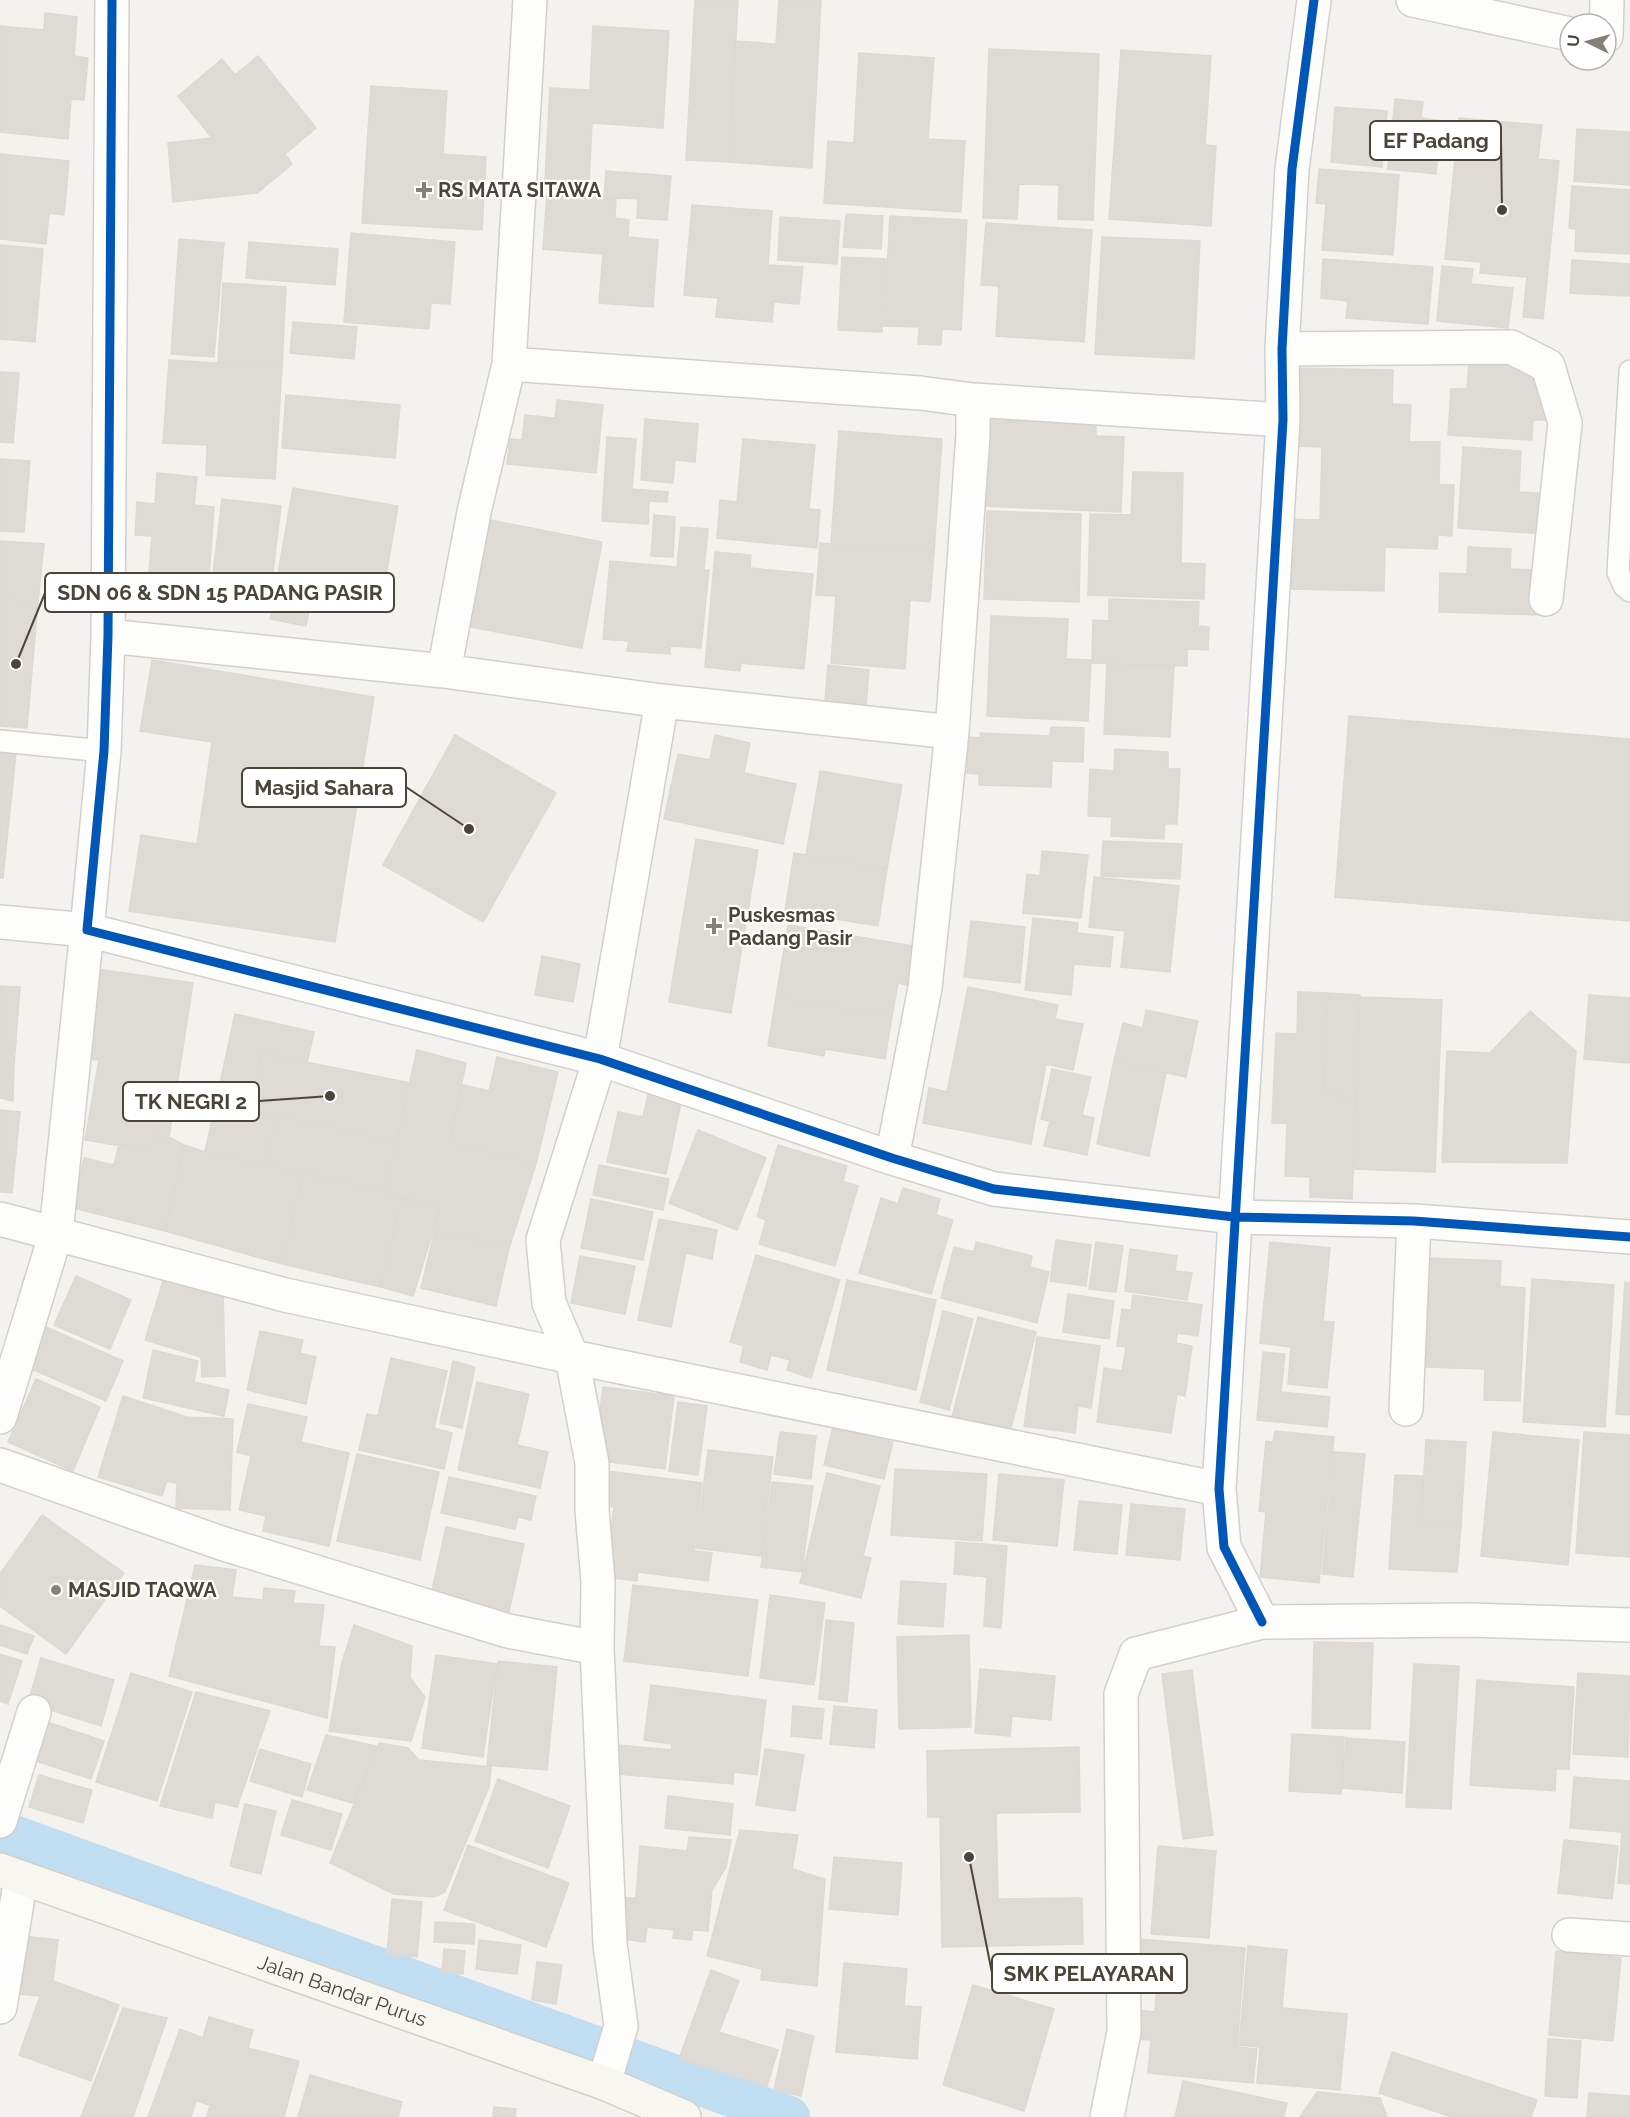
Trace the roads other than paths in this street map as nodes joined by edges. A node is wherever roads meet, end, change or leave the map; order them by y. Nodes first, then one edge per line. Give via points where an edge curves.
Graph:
1 (112, 0) edge
2 (530, 0) edge
3 (1314, 0) edge
4 (1413, 0) edge
5 (1558, 31) edge
6 (1282, 349) junction
7 (509, 364) junction
8 (1630, 371) edge
9 (973, 400) junction
10 (1282, 420) junction
11 (1630, 591) edge
12 (1546, 599) dead end
13 (108, 636) junction
14 (444, 671) junction
15 (662, 701) junction
16 (952, 732) junction
17 (0, 741) edge
18 (104, 751) junction
19 (0, 922) edge
20 (87, 930) junction
21 (600, 1059) junction
22 (892, 1158) junction
23 (1234, 1217) junction
24 (0, 1219) edge
25 (1414, 1221) junction
26 (56, 1233) junction
27 (1630, 1237) edge
28 (572, 1358) junction
29 (1406, 1409) dead end
30 (0, 1416) edge
31 (0, 1465) edge
32 (1219, 1489) junction
33 (1263, 1622) junction
34 (1630, 1625) edge
35 (597, 1648) junction
36 (34, 1712) dead end
37 (4, 1808) edge
38 (11, 1874) edge
39 (1569, 1935) dead end
40 (1630, 1939) edge
41 (0, 2007) edge
42 (609, 2072) junction
43 (684, 2117) edge
44 (1107, 2117) edge

1 - 13 street
2 - 7 street
3 - 6 street via 1292,169
4 - 5 street
6 - 10 street
6 - 12 street via 1511,347 1548,366 1565,423
7 - 9 street
7 - 14 street via 474,512
8 - 11 lane via 1618,572
9 - 10 street
9 - 16 street
10 - 23 street
13 - 14 street
13 - 18 street
14 - 15 street
15 - 16 street
15 - 21 street
16 - 22 street via 925,988
17 - 18 lane
18 - 20 street
19 - 20 street
20 - 21 street
20 - 26 street
21 - 22 street
21 - 28 street via 543,1240 549,1304
22 - 23 street via 994,1189
23 - 25 street
23 - 32 street
24 - 26 street
25 - 27 street
25 - 29 street
26 - 28 street via 285,1295
26 - 30 street
28 - 32 street
28 - 35 street via 592,1463
31 - 35 street via 221,1543 508,1631
32 - 33 street via 1224,1547
33 - 34 street via 1470,1620
33 - 44 street via 1136,1654 1122,1694 1124,2032
35 - 42 street via 610,1944 621,2026
36 - 37 street
38 - 41 street
38 - 42 street, Jalan Bandar Purus
39 - 40 street
42 - 43 street, Jalan Bandar Purus

